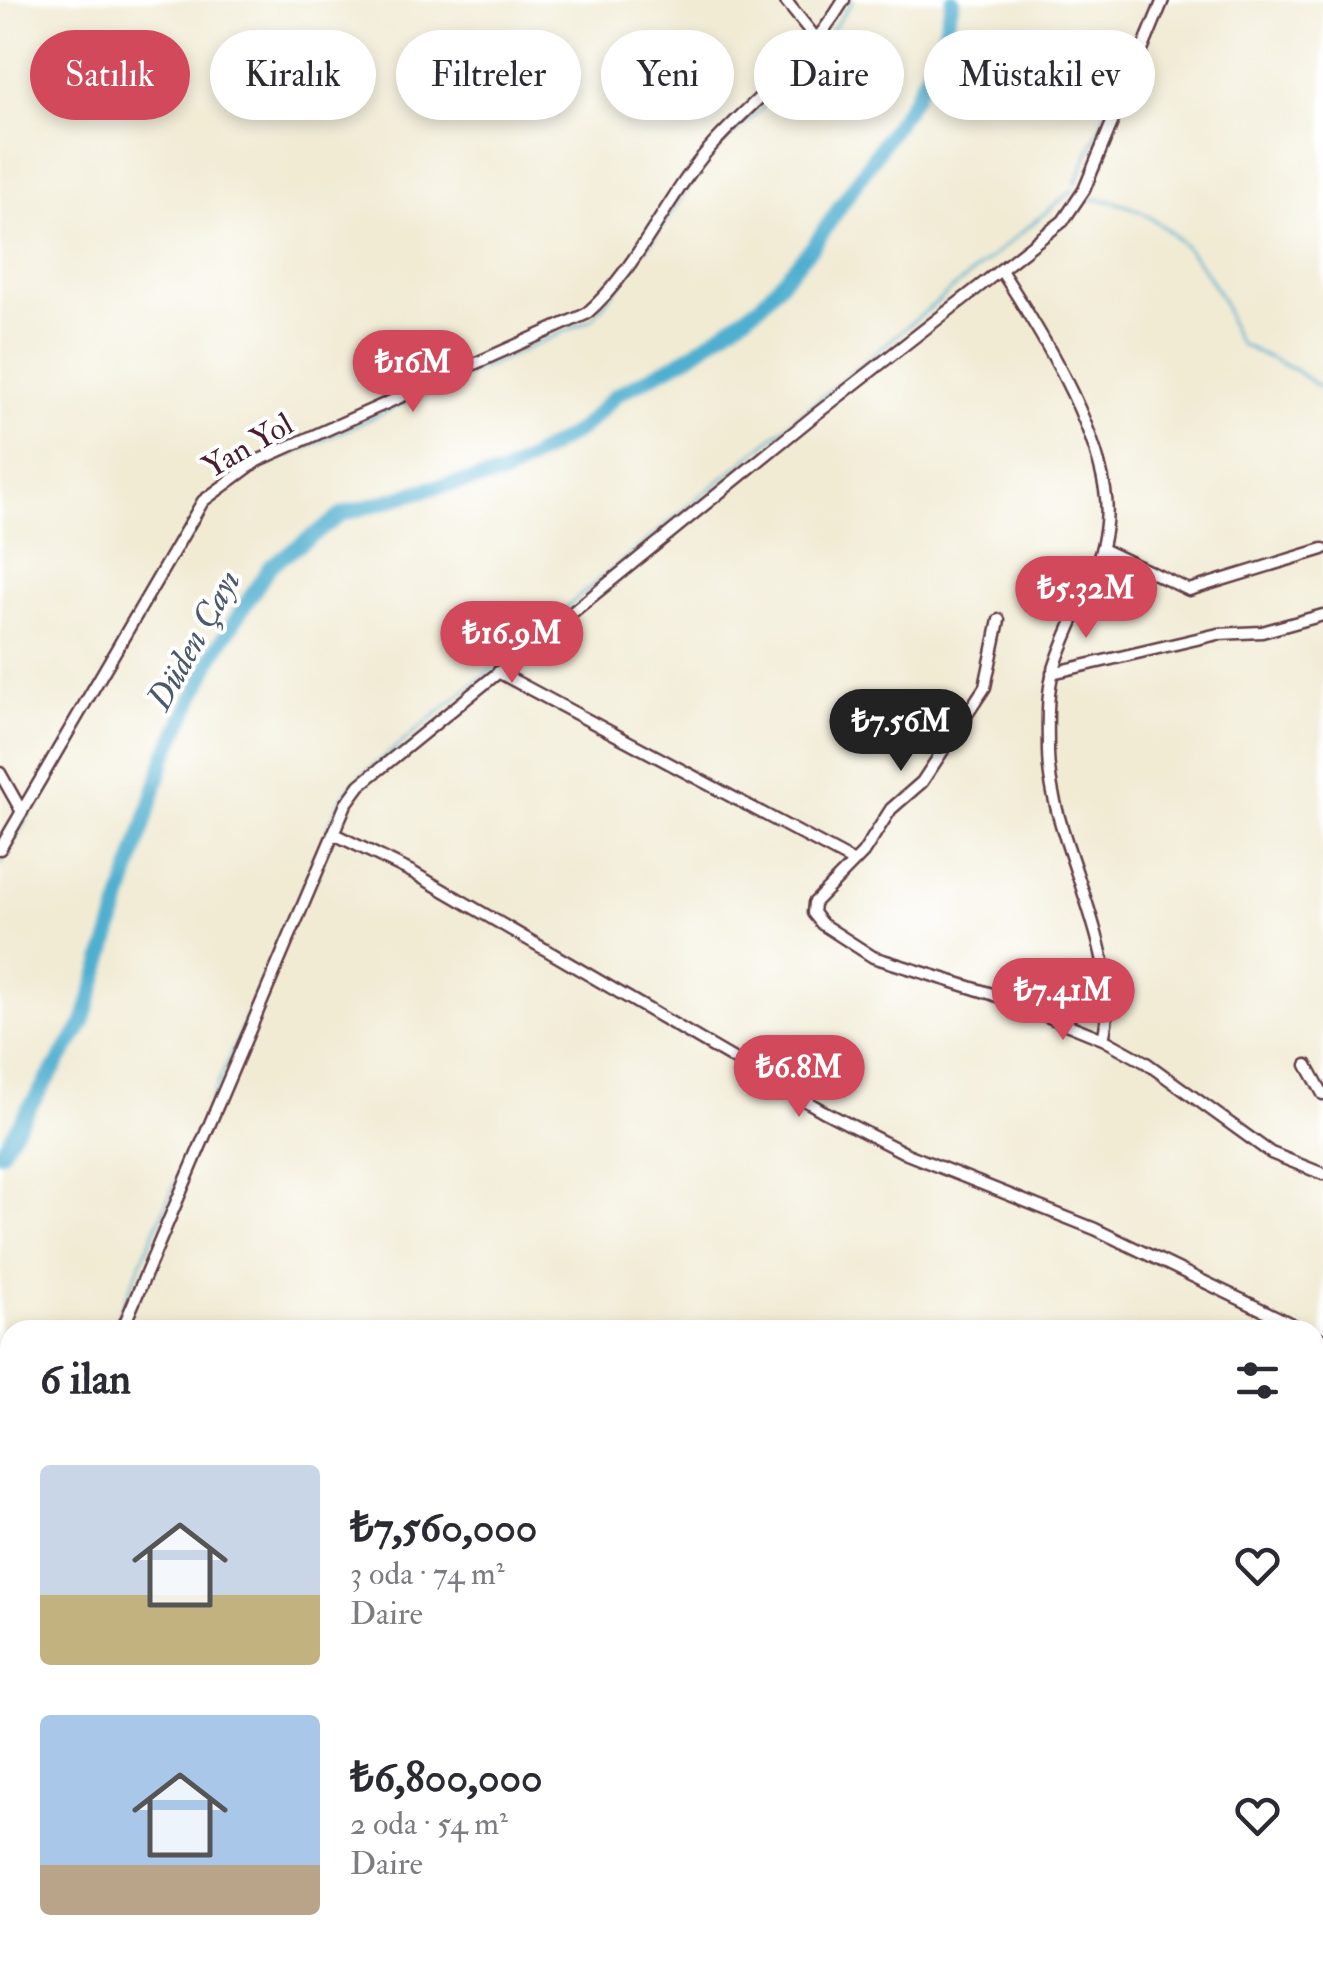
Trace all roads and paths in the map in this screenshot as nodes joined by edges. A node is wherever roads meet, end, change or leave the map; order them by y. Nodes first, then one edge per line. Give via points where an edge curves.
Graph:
1 (785, 0) edge
2 (844, 0) edge
3 (1163, 0) edge
4 (809, 30) edge
5 (825, 30) edge
6 (754, 104) edge
7 (1002, 272) junction
8 (1323, 549) edge
9 (1104, 550) junction
10 (1323, 616) edge
11 (999, 620) dead end
12 (498, 672) junction
13 (1052, 673) junction
14 (0, 773) edge
15 (22, 812) junction
16 (334, 834) junction
17 (0, 850) edge
18 (854, 862) junction
19 (1103, 1039) junction
20 (1307, 1064) dead end
21 (1323, 1094) edge
22 (1323, 1174) edge
23 (126, 1320) edge
24 (1283, 1320) edge

1 - 4 street
2 - 5 street, Yan Yol
3 - 7 street via 1077,204
6 - 15 street, Yan Yol via 714,143 586,314 258,462 204,501
7 - 9 street via 1090,434 1107,500
7 - 12 street
8 - 9 street via 1189,590
9 - 13 street
10 - 13 street
11 - 18 street via 985,687 922,782 891,809
12 - 16 street via 360,785
12 - 18 street
13 - 19 street via 1050,784 1097,948 1108,1021
14 - 15 street
15 - 17 street, Yan Yol
16 - 23 street
16 - 24 street via 524,935 840,1120 1095,1229
18 - 19 street via 814,904 822,924 892,964
19 - 22 street via 1271,1153
20 - 21 street

